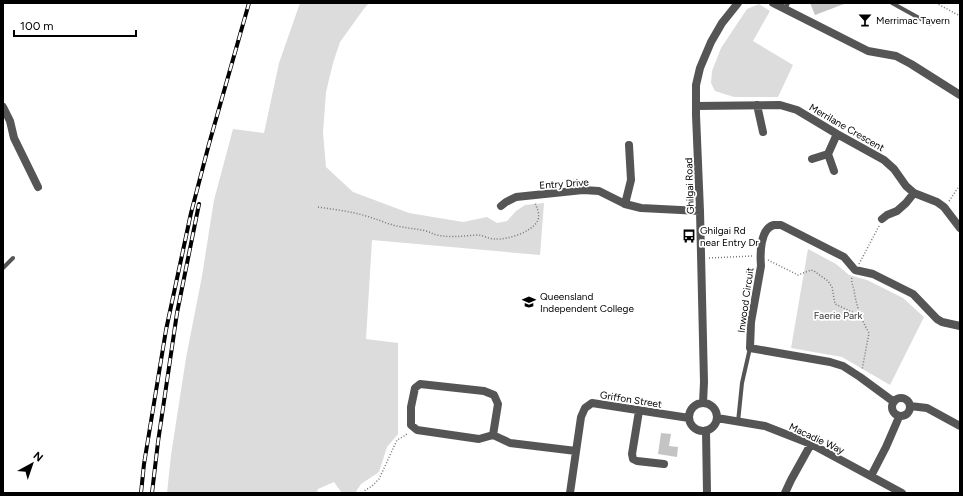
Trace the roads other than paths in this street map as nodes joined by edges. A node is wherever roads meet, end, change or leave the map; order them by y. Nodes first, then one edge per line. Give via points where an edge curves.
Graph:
1 (738, 3) edge
2 (773, 3) edge
3 (892, 3) edge
4 (787, 6) edge
5 (930, 24) dead end
6 (960, 95) edge
7 (757, 105) junction
8 (696, 106) junction
9 (3, 108) edge
10 (763, 132) dead end
11 (837, 134) junction
12 (629, 144) dead end
13 (828, 154) junction
14 (812, 159) dead end
15 (834, 171) dead end
16 (38, 187) dead end
17 (914, 193) junction
18 (625, 204) junction
19 (501, 206) dead end
20 (700, 211) junction
21 (882, 219) road end
22 (960, 228) edge
23 (13, 258) dead end
24 (3, 268) edge
25 (960, 326) edge
26 (750, 348) junction
27 (894, 402) junction
28 (703, 403) junction
29 (910, 406) junction
30 (639, 411) junction
31 (899, 417) junction
32 (689, 418) junction
33 (717, 418) junction
34 (738, 422) junction
35 (960, 426) edge
36 (706, 431) junction
37 (493, 435) junction
38 (811, 444) junction
39 (576, 451) junction
40 (664, 464) dead end
41 (871, 476) junction
42 (570, 493) edge
43 (707, 493) edge
44 (785, 493) edge
45 (902, 493) edge

1 - 8 street, Ghilgai Road via 706,50 698,78
2 - 4 street
3 - 5 lane
4 - 6 street via 868,51 896,56 912,64
7 - 8 street, Merrilane Crescent
7 - 10 street
7 - 11 street, Merrilane Crescent via 780,105 797,110
8 - 20 street, Ghilgai Road
9 - 16 street via 10,121 14,138
11 - 13 street
11 - 17 street, Merrilane Crescent via 884,160
12 - 18 street via 630,180
13 - 14 street
13 - 15 street
17 - 21 street via 898,211
17 - 22 street, Merrilane Crescent via 944,207
18 - 19 street, Entry Drive via 599,191 584,190 516,197
18 - 20 street, Entry Drive via 641,208
20 - 28 street, Ghilgai Road
23 - 24 lane
25 - 26 street, Inwood Circuit via 937,319 913,294 873,274 855,270 844,257 781,226 773,225 761,241 761,266 751,322
26 - 27 street, Inwood Circuit via 843,366
26 - 34 lane via 742,383
27 - 29 street, Inwood Circuit via 898,398 903,398
27 - 31 street via 893,412
28 - 32 street via 694,407
28 - 33 street via 714,409
29 - 31 street via 908,414
29 - 35 street, Inwood Circuit via 927,408
30 - 32 street, Griffon Street
30 - 39 street, Griffon Street via 592,403 585,408 581,417
30 - 40 street via 633,459
31 - 41 street
32 - 36 street via 694,428
33 - 34 street, Macadie Way
33 - 36 street via 714,426
34 - 38 street, Macadie Way via 765,426
36 - 43 street
37 - 37 street via 498,404 494,395 484,391 420,384 415,388 411,426 417,430 479,439
37 - 39 street via 510,443
38 - 41 street, Macadie Way
38 - 44 street
39 - 42 street, Griffon Street
41 - 45 street, Macadie Way

